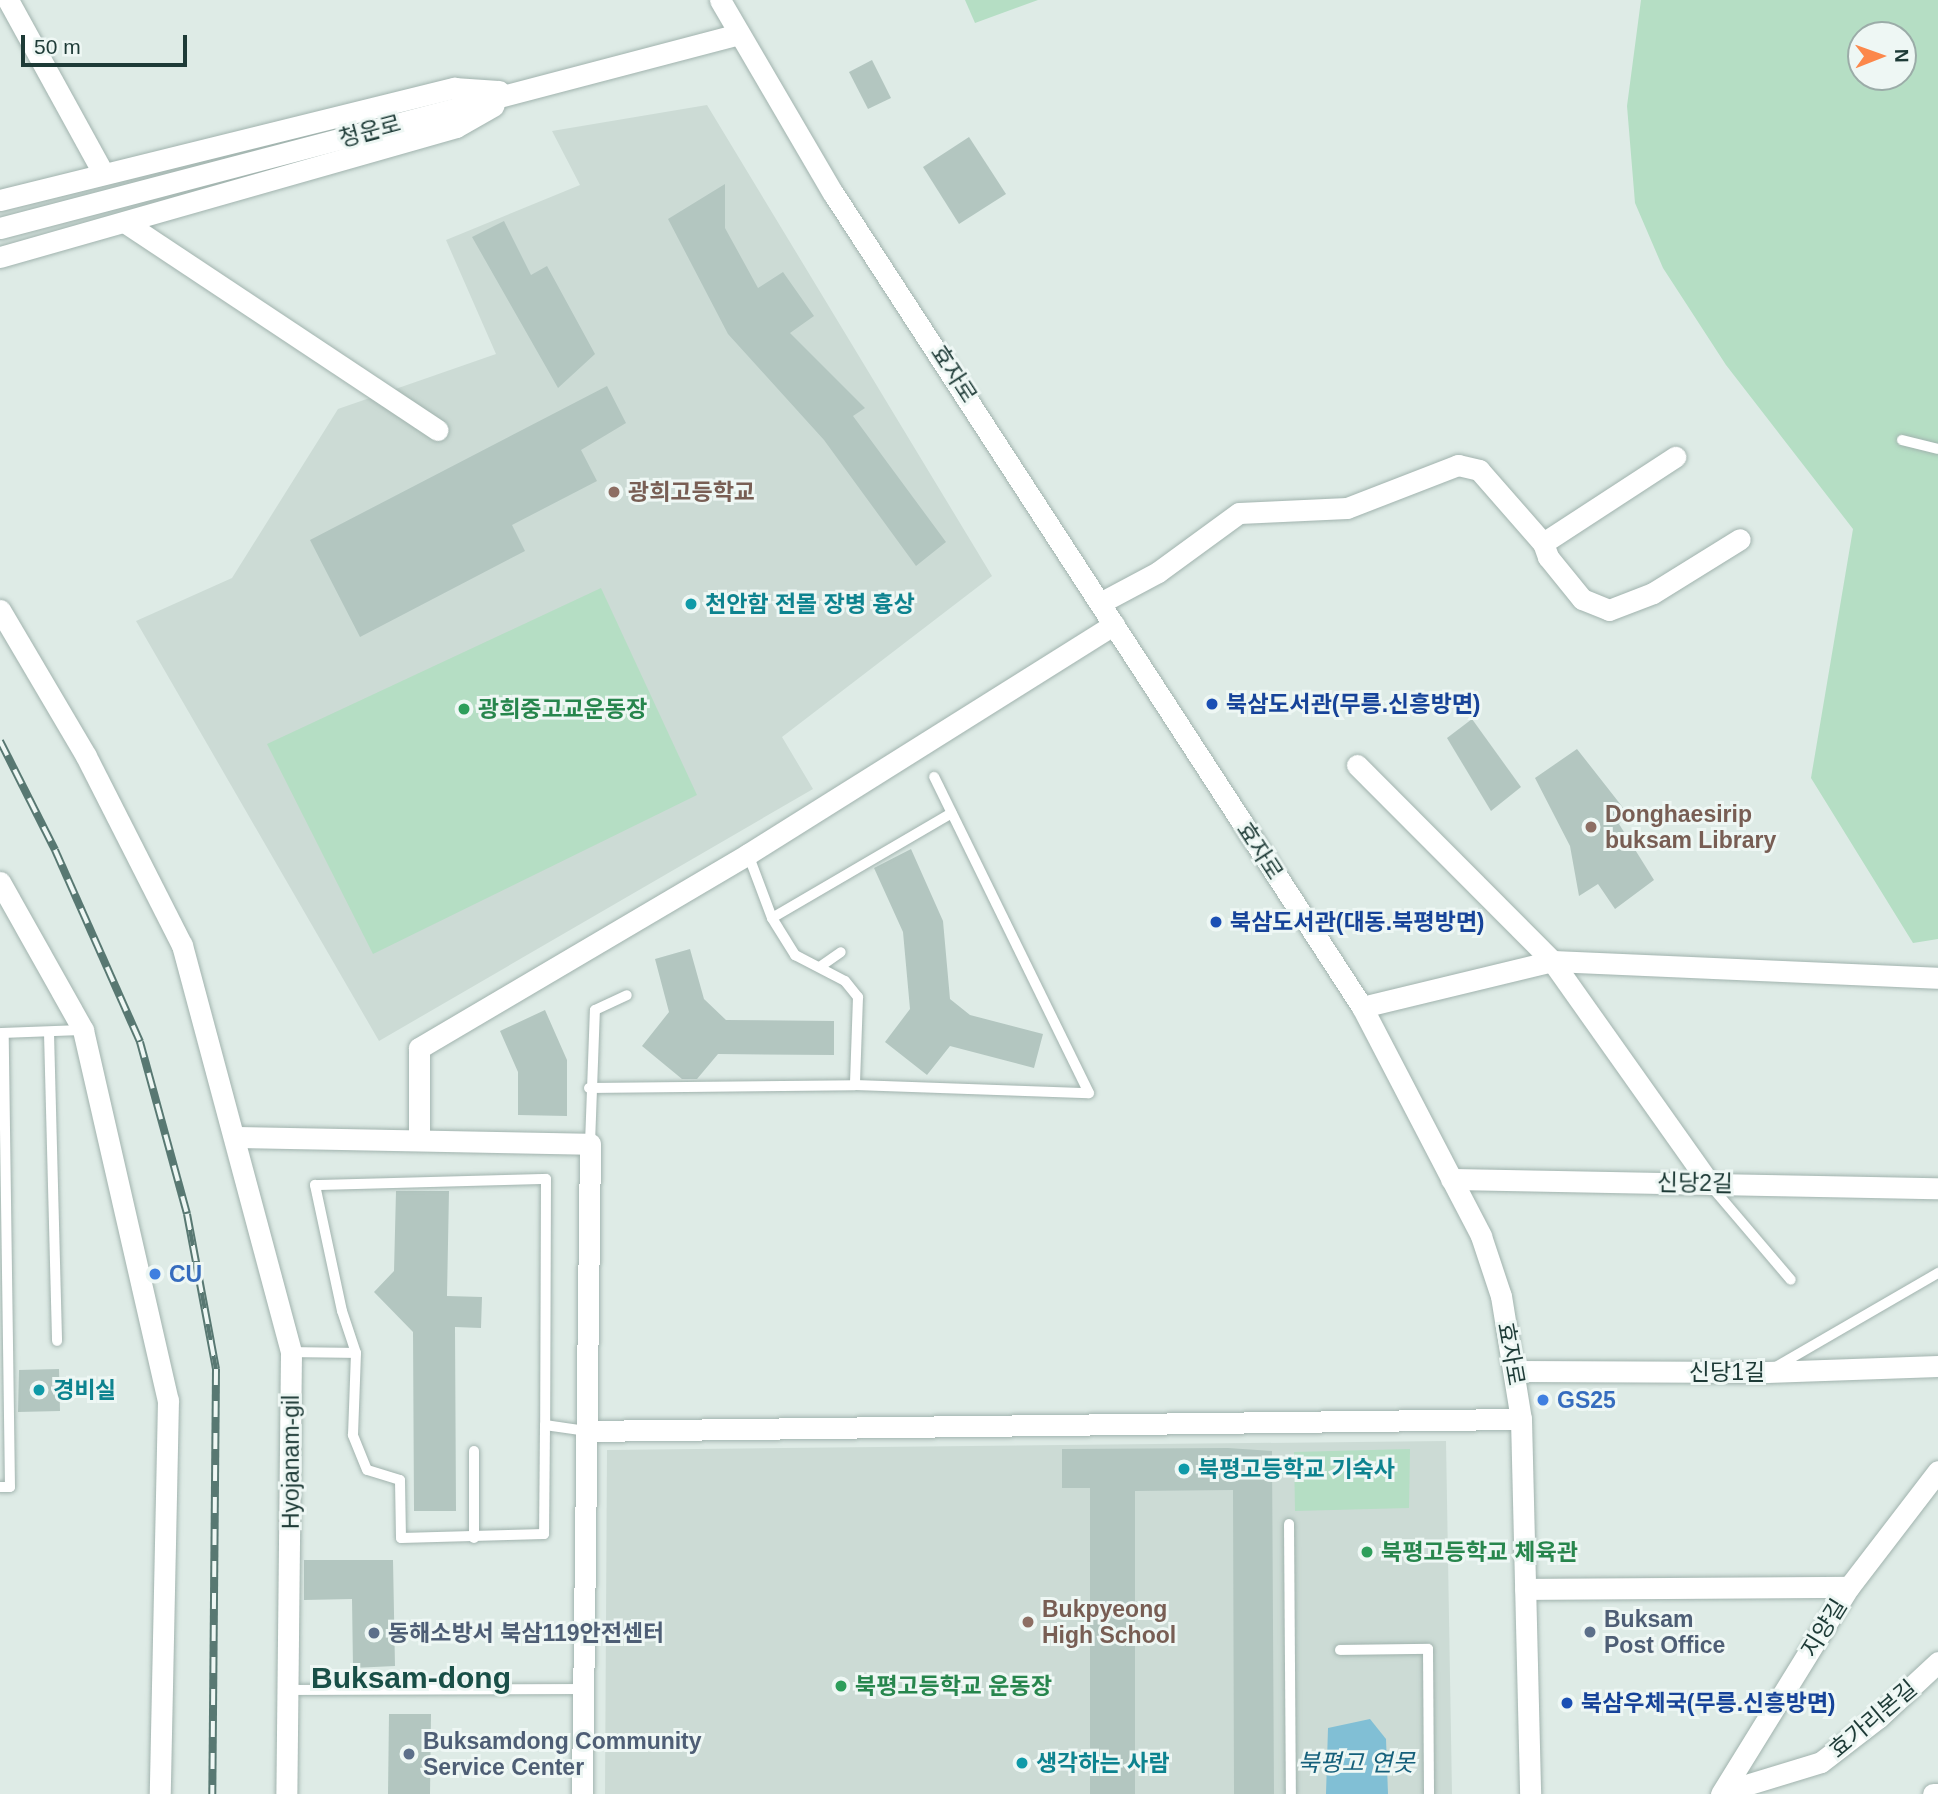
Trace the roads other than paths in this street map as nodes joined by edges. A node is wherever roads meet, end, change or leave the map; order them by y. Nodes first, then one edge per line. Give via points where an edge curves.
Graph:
1 (8, 0) edge
2 (720, 0) edge
3 (739, 34) junction
4 (519, 92) junction
5 (103, 173) junction
6 (0, 200) edge
7 (126, 223) junction
8 (0, 228) edge
9 (0, 257) edge
10 (438, 430) dead end
11 (1902, 440) dead end
12 (1938, 449) edge
13 (1675, 457) dead end
14 (1740, 539) dead end
15 (1543, 543) junction
16 (1100, 603) junction
17 (0, 610) edge
18 (1114, 624) junction
19 (1357, 765) dead end
20 (934, 777) dead end
21 (952, 813) junction
22 (748, 854) junction
23 (0, 882) edge
24 (772, 918) junction
25 (841, 952) dead end
26 (1552, 961) junction
27 (821, 966) junction
28 (1938, 978) edge
29 (627, 995) dead end
30 (1362, 1007) junction
31 (83, 1030) junction
32 (2, 1033) edge
33 (49, 1033) junction
34 (855, 1085) junction
35 (589, 1088) junction
36 (235, 1137) junction
37 (419, 1140) junction
38 (590, 1144) junction
39 (1451, 1178) junction
40 (1710, 1184) junction
41 (1938, 1188) edge
42 (1938, 1273) edge
43 (1791, 1280) dead end
44 (57, 1341) dead end
45 (291, 1352) junction
46 (356, 1353) junction
47 (1938, 1366) edge
48 (1516, 1371) junction
49 (1767, 1372) junction
50 (1521, 1419) junction
51 (545, 1425) junction
52 (586, 1431) junction
53 (474, 1451) dead end
54 (1938, 1471) edge
55 (0, 1487) edge
56 (1289, 1524) dead end
57 (474, 1538) junction
58 (1849, 1587) junction
59 (1525, 1589) junction
60 (1340, 1650) dead end
61 (1938, 1662) edge
62 (582, 1689) junction
63 (288, 1690) junction
64 (1725, 1793) edge
65 (159, 1794) edge
66 (286, 1794) edge
67 (582, 1794) edge
68 (1291, 1794) edge
69 (1429, 1794) edge
70 (1530, 1794) edge

1 - 5 street
2 - 3 street, 효자로
3 - 4 street, 청운로
3 - 16 street, 효자로 via 833,193
4 - 5 street via 454,88
4 - 7 street via 456,127
4 - 8 street, 청운로
5 - 6 street
7 - 9 street
7 - 10 street
11 - 12 lane
13 - 15 street
14 - 15 street via 1653,593 1609,610 1582,599 1548,557
15 - 16 street via 1479,470 1458,465 1347,509 1239,513 1158,572
16 - 18 street, 효자로
17 - 36 street, Hyojanam-gil via 86,756 182,944
18 - 22 street
18 - 30 street, 효자로
19 - 26 street
20 - 21 lane
21 - 24 lane
21 - 34 lane via 1089,1093
22 - 24 lane
22 - 37 street via 419,1048
23 - 31 street
24 - 27 lane via 795,955
25 - 27 lane
26 - 28 street
26 - 30 street
26 - 40 street
27 - 34 lane via 845,981 858,997
29 - 35 lane via 595,1010
30 - 39 street, 효자로
31 - 33 lane
31 - 65 street via 168,1400
32 - 33 lane
32 - 55 lane via 10,1487
33 - 44 lane
34 - 35 lane
35 - 38 lane
36 - 37 street
36 - 45 street, Hyojanam-gil
37 - 38 street
38 - 52 street
39 - 40 street, 신당2길
39 - 48 street, 효자로 via 1481,1236 1501,1296
40 - 41 street, 신당2길
40 - 43 lane
42 - 49 lane
45 - 46 lane
45 - 63 street, Hyojanam-gil
46 - 51 lane via 342,1311 316,1185 545,1179
46 - 57 lane via 353,1435 367,1471 400,1480 401,1538
47 - 49 street, 신당1길
48 - 49 street, 신당1길
48 - 50 street, 효자로
50 - 52 street
50 - 59 street, 효자로
51 - 52 lane
51 - 57 lane via 544,1534
52 - 62 street
53 - 57 lane
54 - 58 street, 지양길
56 - 68 lane
58 - 59 street
58 - 64 street, 지양길
59 - 70 street, 효자로
60 - 69 lane via 1428,1649
61 - 64 street, 효가리본길 via 1878,1718 1821,1762
62 - 63 lane
62 - 67 street
63 - 66 street, Hyojanam-gil

